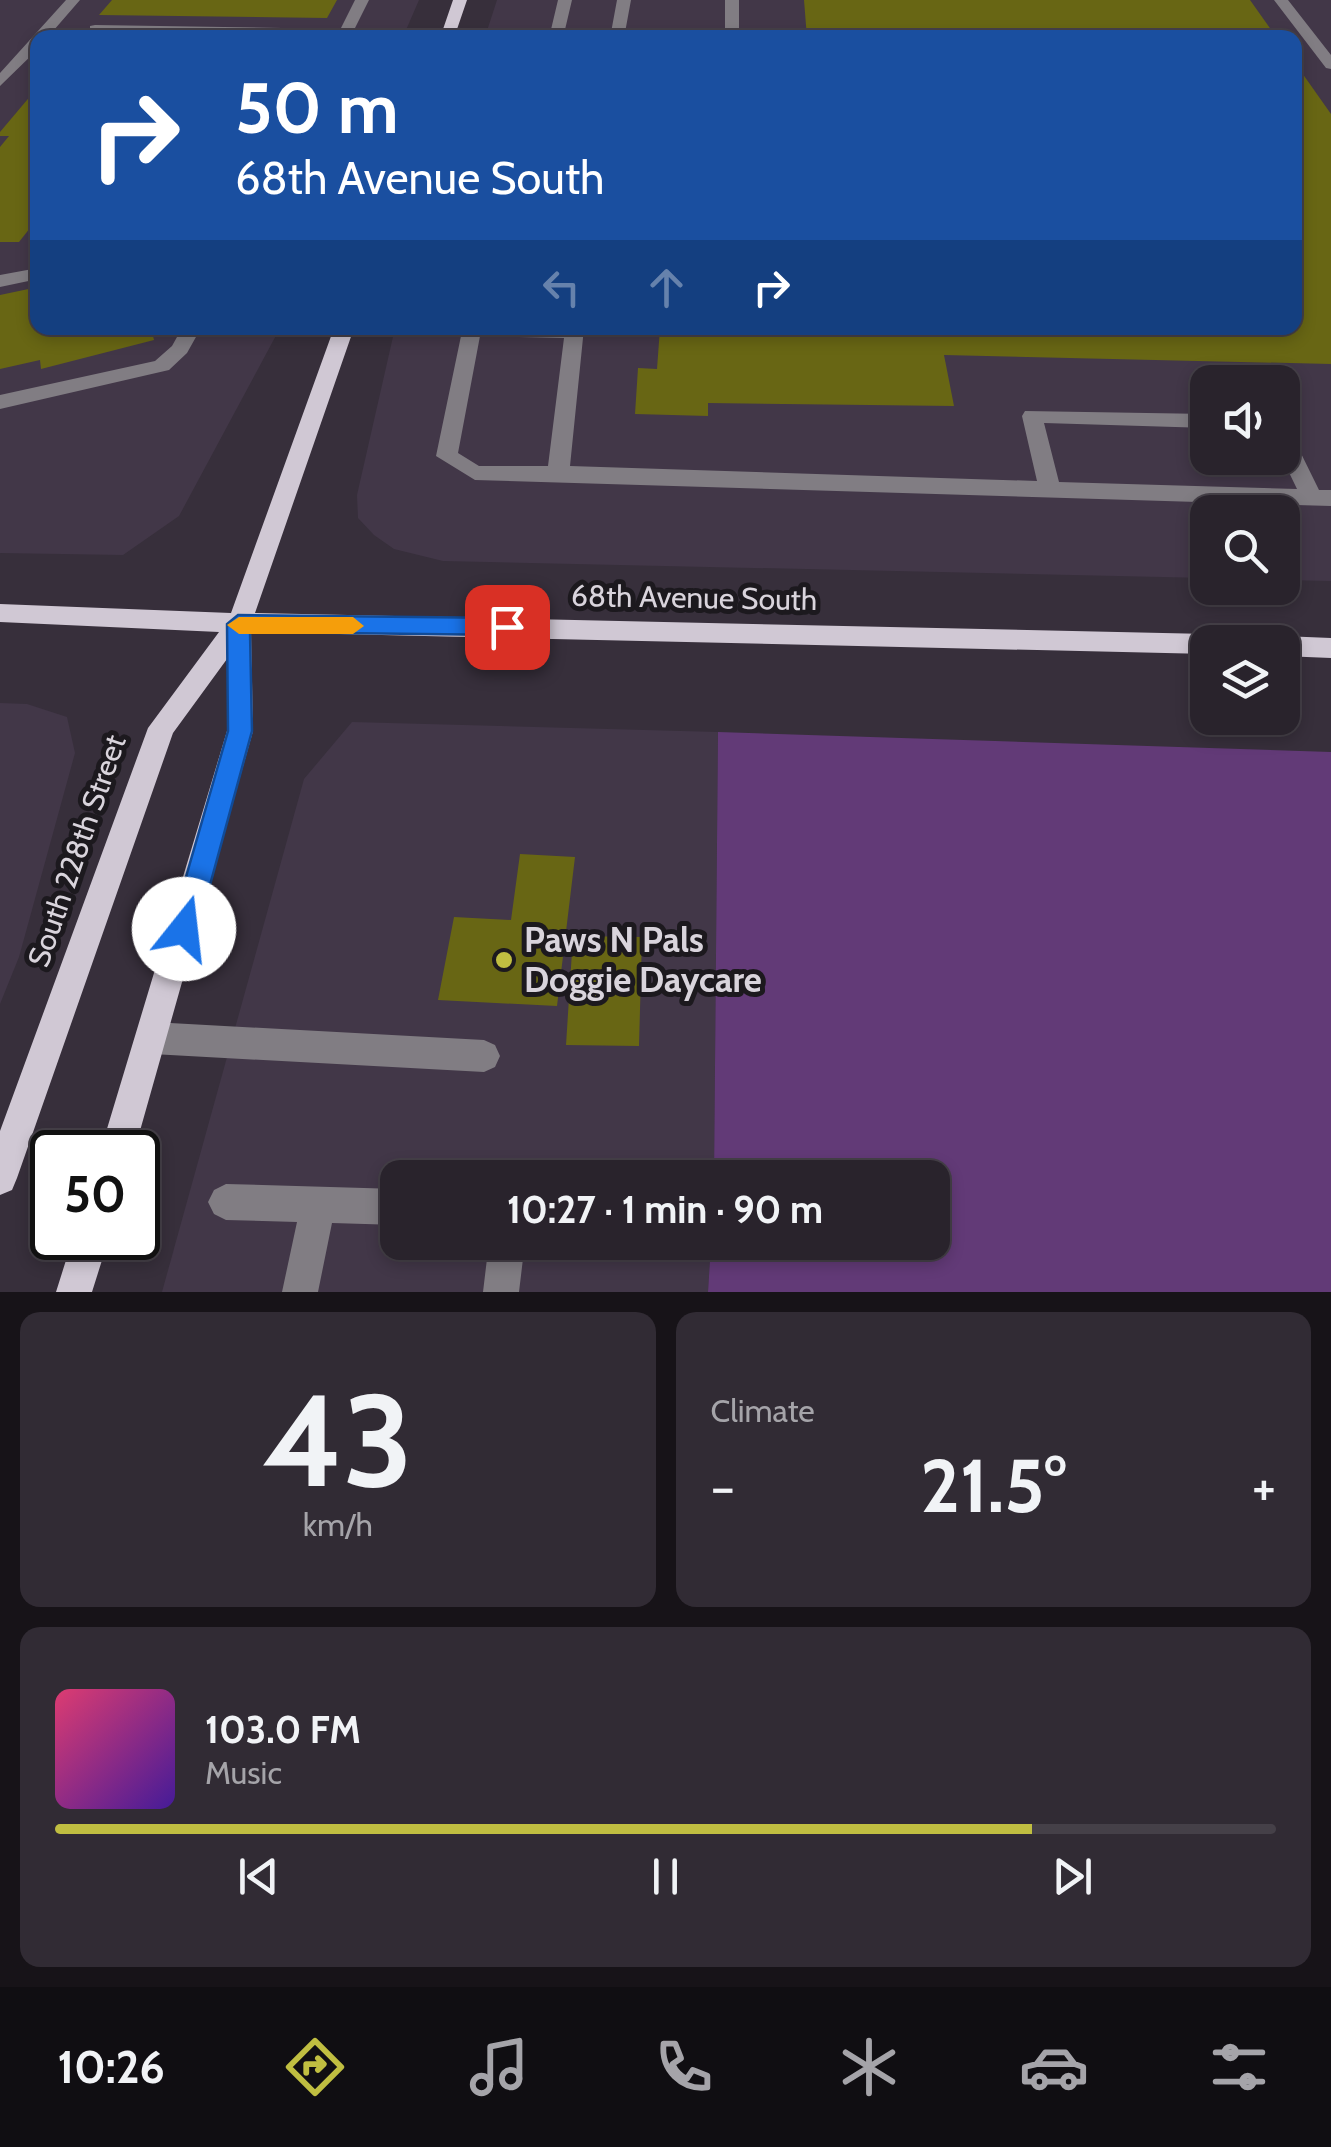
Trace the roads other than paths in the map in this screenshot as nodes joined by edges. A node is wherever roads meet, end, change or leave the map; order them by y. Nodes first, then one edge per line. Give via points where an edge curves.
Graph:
1 (73, 0) edge
2 (362, 0) edge
3 (460, 0) edge
4 (565, 0) edge
5 (624, 0) edge
6 (732, 0) edge
7 (1281, 0) edge
8 (95, 29) dead end
9 (45, 30) edge
10 (119, 30) edge
11 (346, 30) edge
12 (450, 30) edge
13 (558, 30) edge
14 (618, 30) edge
15 (732, 30) edge
16 (30, 47) edge
17 (1331, 65) edge
18 (0, 82) edge
19 (30, 275) edge
20 (0, 281) edge
21 (188, 335) edge
22 (344, 335) edge
23 (471, 335) edge
24 (573, 335) edge
25 (0, 402) edge
26 (1190, 420) edge
27 (1300, 463) edge
28 (558, 473) junction
29 (1050, 489) junction
30 (1322, 498) edge
31 (0, 613) edge
32 (238, 624) junction
33 (1190, 644) edge
34 (1300, 647) edge
35 (1331, 648) edge
36 (152, 1038) junction
37 (484, 1056) dead end
38 (124, 1130) edge
39 (0, 1178) edge
40 (226, 1202) dead end
41 (318, 1204) junction
42 (380, 1206) edge
43 (84, 1260) edge
44 (505, 1260) edge
45 (74, 1292) edge
46 (300, 1292) edge
47 (502, 1292) edge

1 - 9 lane
2 - 11 lane
3 - 12 main road
4 - 13 lane
5 - 14 lane
6 - 15 lane
7 - 17 lane
8 - 10 lane
16 - 18 lane
19 - 20 lane
21 - 25 lane via 162,366
22 - 32 main road, South 228th Street
23 - 28 lane via 447,456 475,474
24 - 28 lane
26 - 29 lane via 1032,416
27 - 30 lane
28 - 29 lane
29 - 30 lane
31 - 32 main road, 68th Avenue South
32 - 33 main road, 68th Avenue South
32 - 36 main road, South 228th Street via 240,731
32 - 39 main road, South 228th Street via 161,728
34 - 35 main road
36 - 37 lane
36 - 38 main road, South 228th Street
40 - 41 lane
41 - 42 lane
41 - 46 lane
43 - 45 main road
44 - 47 lane

